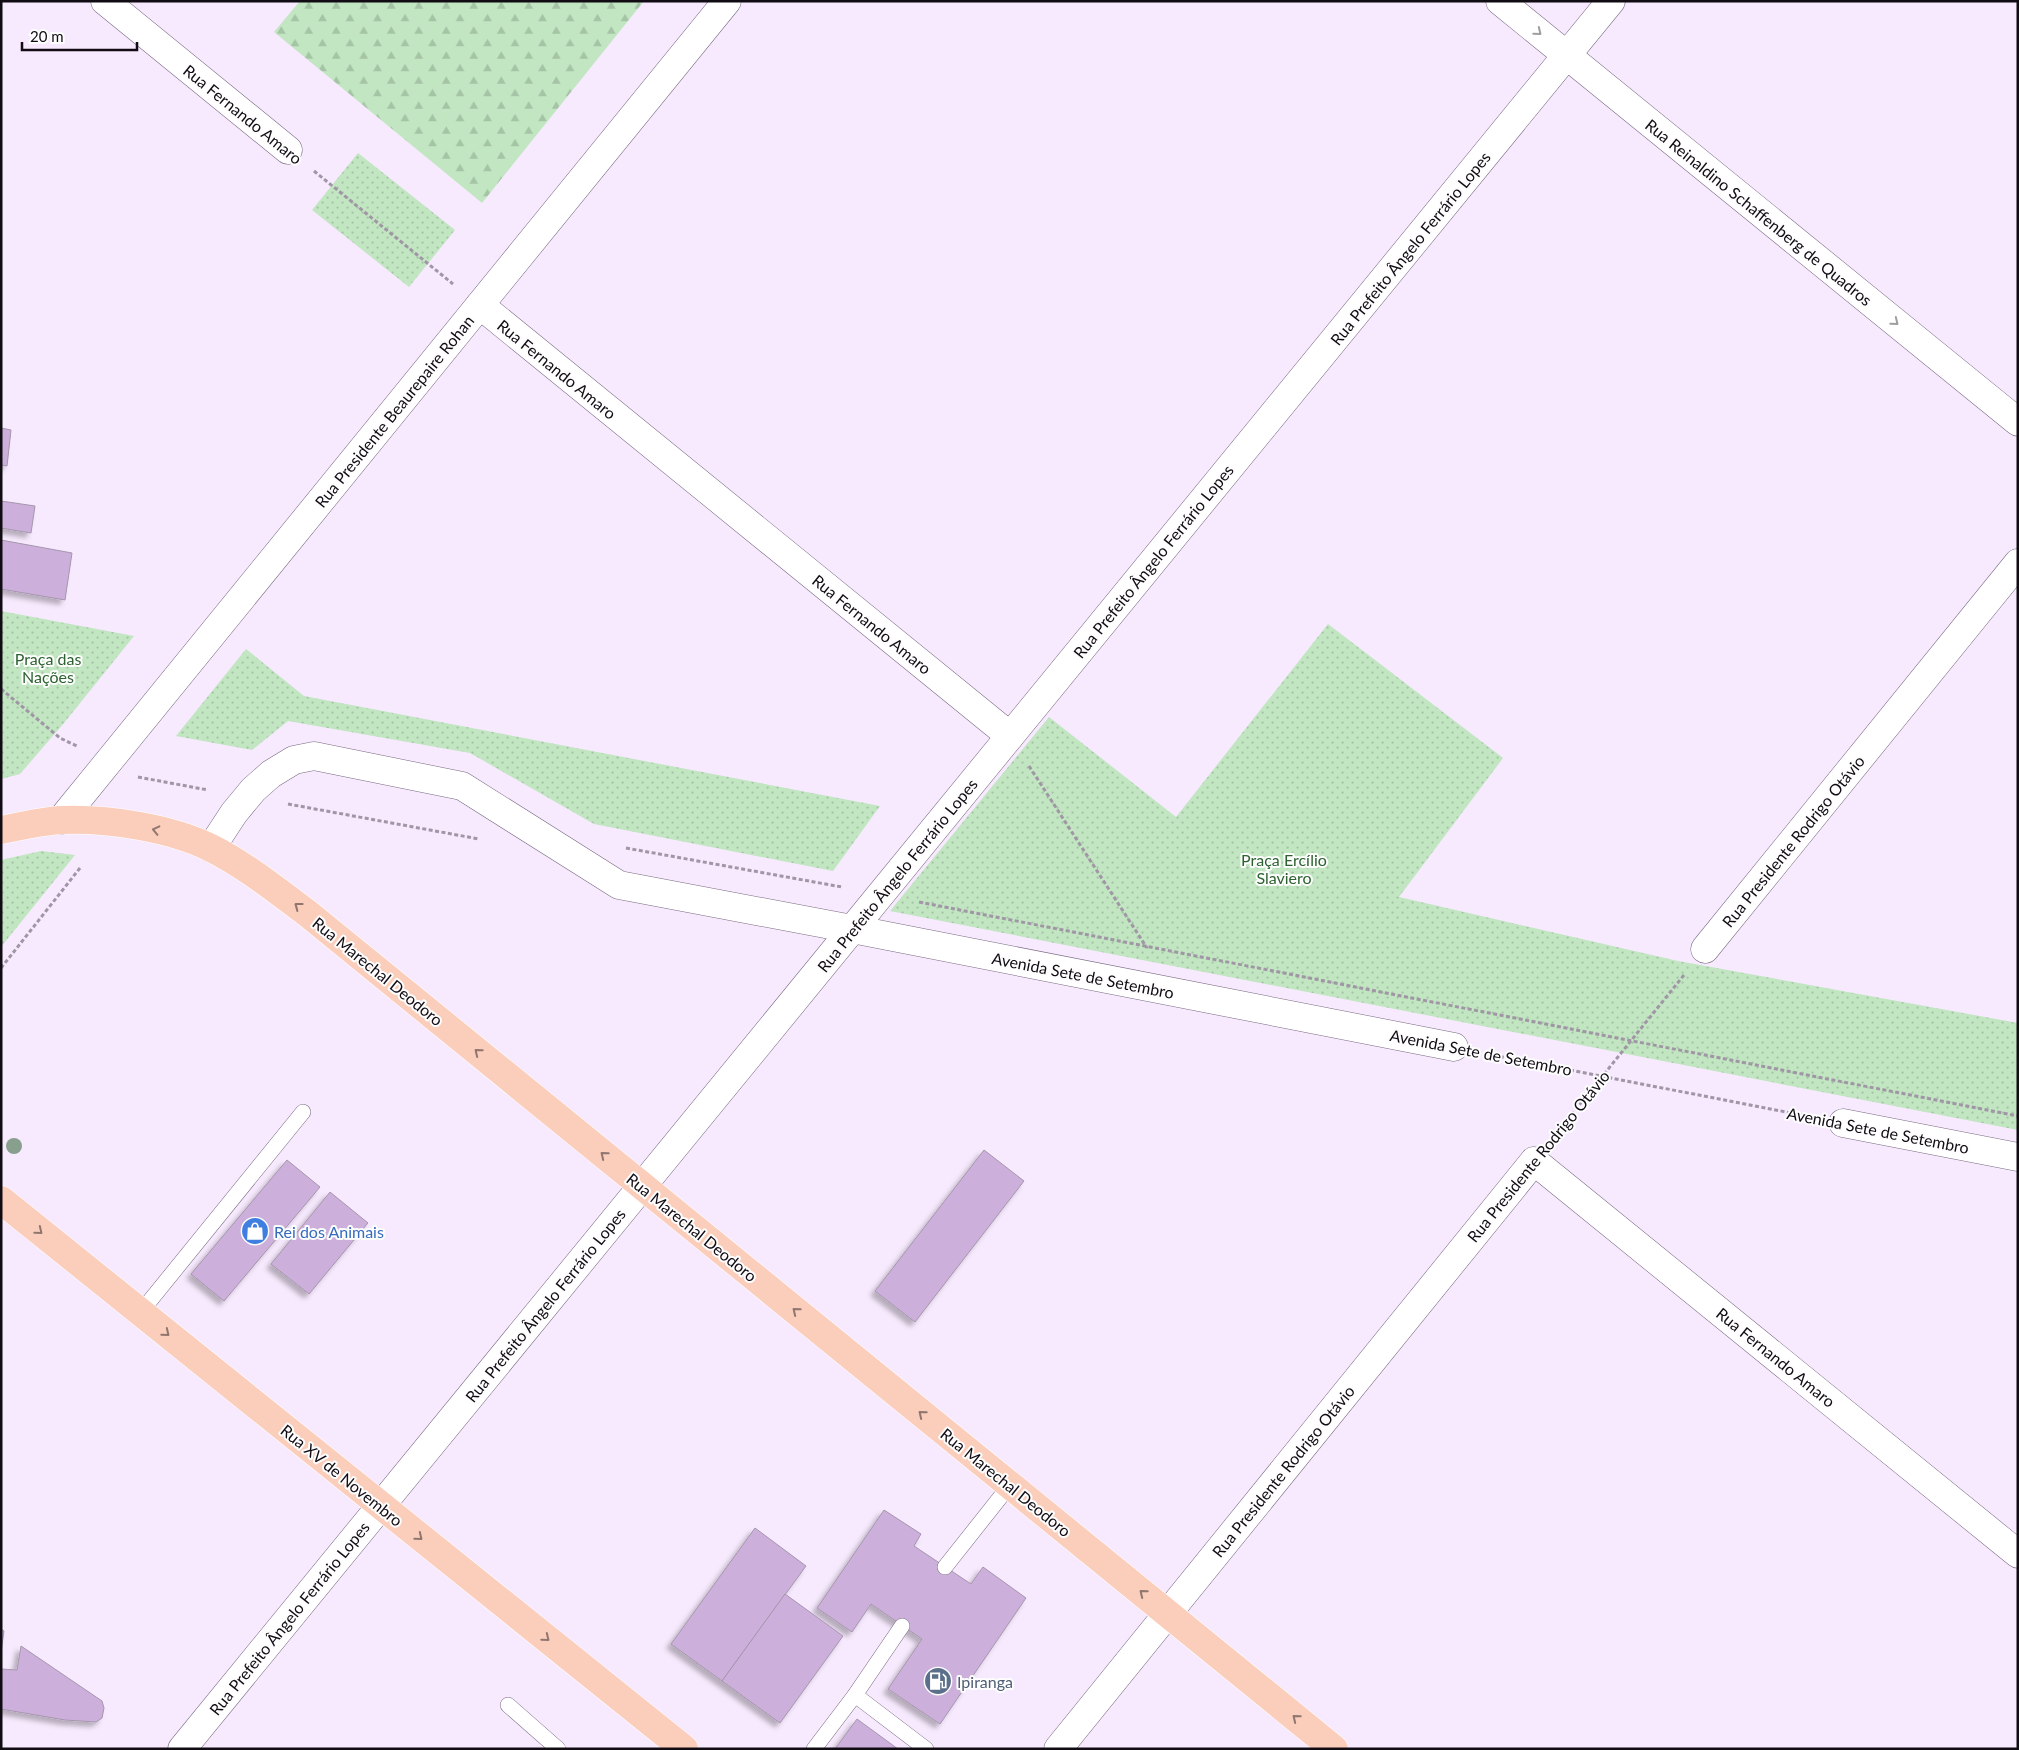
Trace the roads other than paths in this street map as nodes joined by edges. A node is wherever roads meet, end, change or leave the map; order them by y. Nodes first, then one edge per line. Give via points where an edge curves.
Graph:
1 (105, 1) edge
2 (727, 1) edge
3 (1500, 1) edge
4 (1611, 1) edge
5 (1567, 56) junction
6 (288, 150) road end
7 (480, 306) junction
8 (2018, 422) edge
9 (2018, 563) edge
10 (1010, 736) junction
11 (61, 820) junction
12 (1, 830) edge
13 (211, 848) junction
14 (852, 929) junction
15 (1705, 949) road end
16 (1454, 1047) road end
17 (303, 1112) dead end
18 (1843, 1123) road end
19 (2018, 1157) edge
20 (1534, 1161) joint
21 (642, 1186) junction
22 (1, 1200) edge
23 (140, 1313) junction
24 (1010, 1485) junction
25 (381, 1506) junction
26 (2018, 1554) edge
27 (945, 1567) dead end
28 (1168, 1613) junction
29 (902, 1626) dead end
30 (855, 1695) junction
31 (508, 1705) dead end
32 (182, 1749) edge
33 (558, 1749) edge
34 (684, 1749) edge
35 (814, 1749) edge
36 (926, 1749) edge
37 (1058, 1749) edge
38 (1334, 1749) edge

1 - 6 street, Rua Fernando Amaro
2 - 7 street, Rua Presidente Beaurepaire Rohan
3 -> 5 street, Rua Reinaldino Schaffenberg de Quadros
4 - 5 street, Rua Prefeito Ângelo Ferrário Lopes
5 -> 8 street, Rua Reinaldino Schaffenberg de Quadros
5 - 10 street, Rua Prefeito Ângelo Ferrário Lopes
7 - 10 street, Rua Fernando Amaro
7 - 11 street, Rua Presidente Beaurepaire Rohan
9 - 15 street, Rua Presidente Rodrigo Otávio
10 - 14 street, Rua Prefeito Ângelo Ferrário Lopes
11 - 12 main road, Rua Marechal Deodoro
13 -> 11 main road, Rua Marechal Deodoro via 156,830 109,821
13 - 14 street, Avenida Sete de Setembro via 253,790 294,760 314,756 462,786 619,885
21 -> 13 main road, Rua Marechal Deodoro via 307,912
14 - 16 street, Avenida Sete de Setembro
14 - 21 street, Rua Prefeito Ângelo Ferrário Lopes
17 - 23 lane
18 - 19 street, Avenida Sete de Setembro
20 - 26 street, Rua Fernando Amaro
20 - 28 street, Rua Presidente Rodrigo Otávio
24 -> 21 main road, Rua Marechal Deodoro
21 - 25 street, Rua Prefeito Ângelo Ferrário Lopes
22 -> 23 main road, Rua XV de Novembro
23 -> 25 main road, Rua XV de Novembro
24 - 27 lane
28 -> 24 main road, Rua Marechal Deodoro
25 - 32 street, Rua Prefeito Ângelo Ferrário Lopes
25 -> 34 main road, Rua XV de Novembro
28 - 37 street, Rua Presidente Rodrigo Otávio
38 -> 28 main road, Rua Marechal Deodoro
29 - 30 lane
30 - 35 lane
30 - 36 lane
31 - 33 lane

